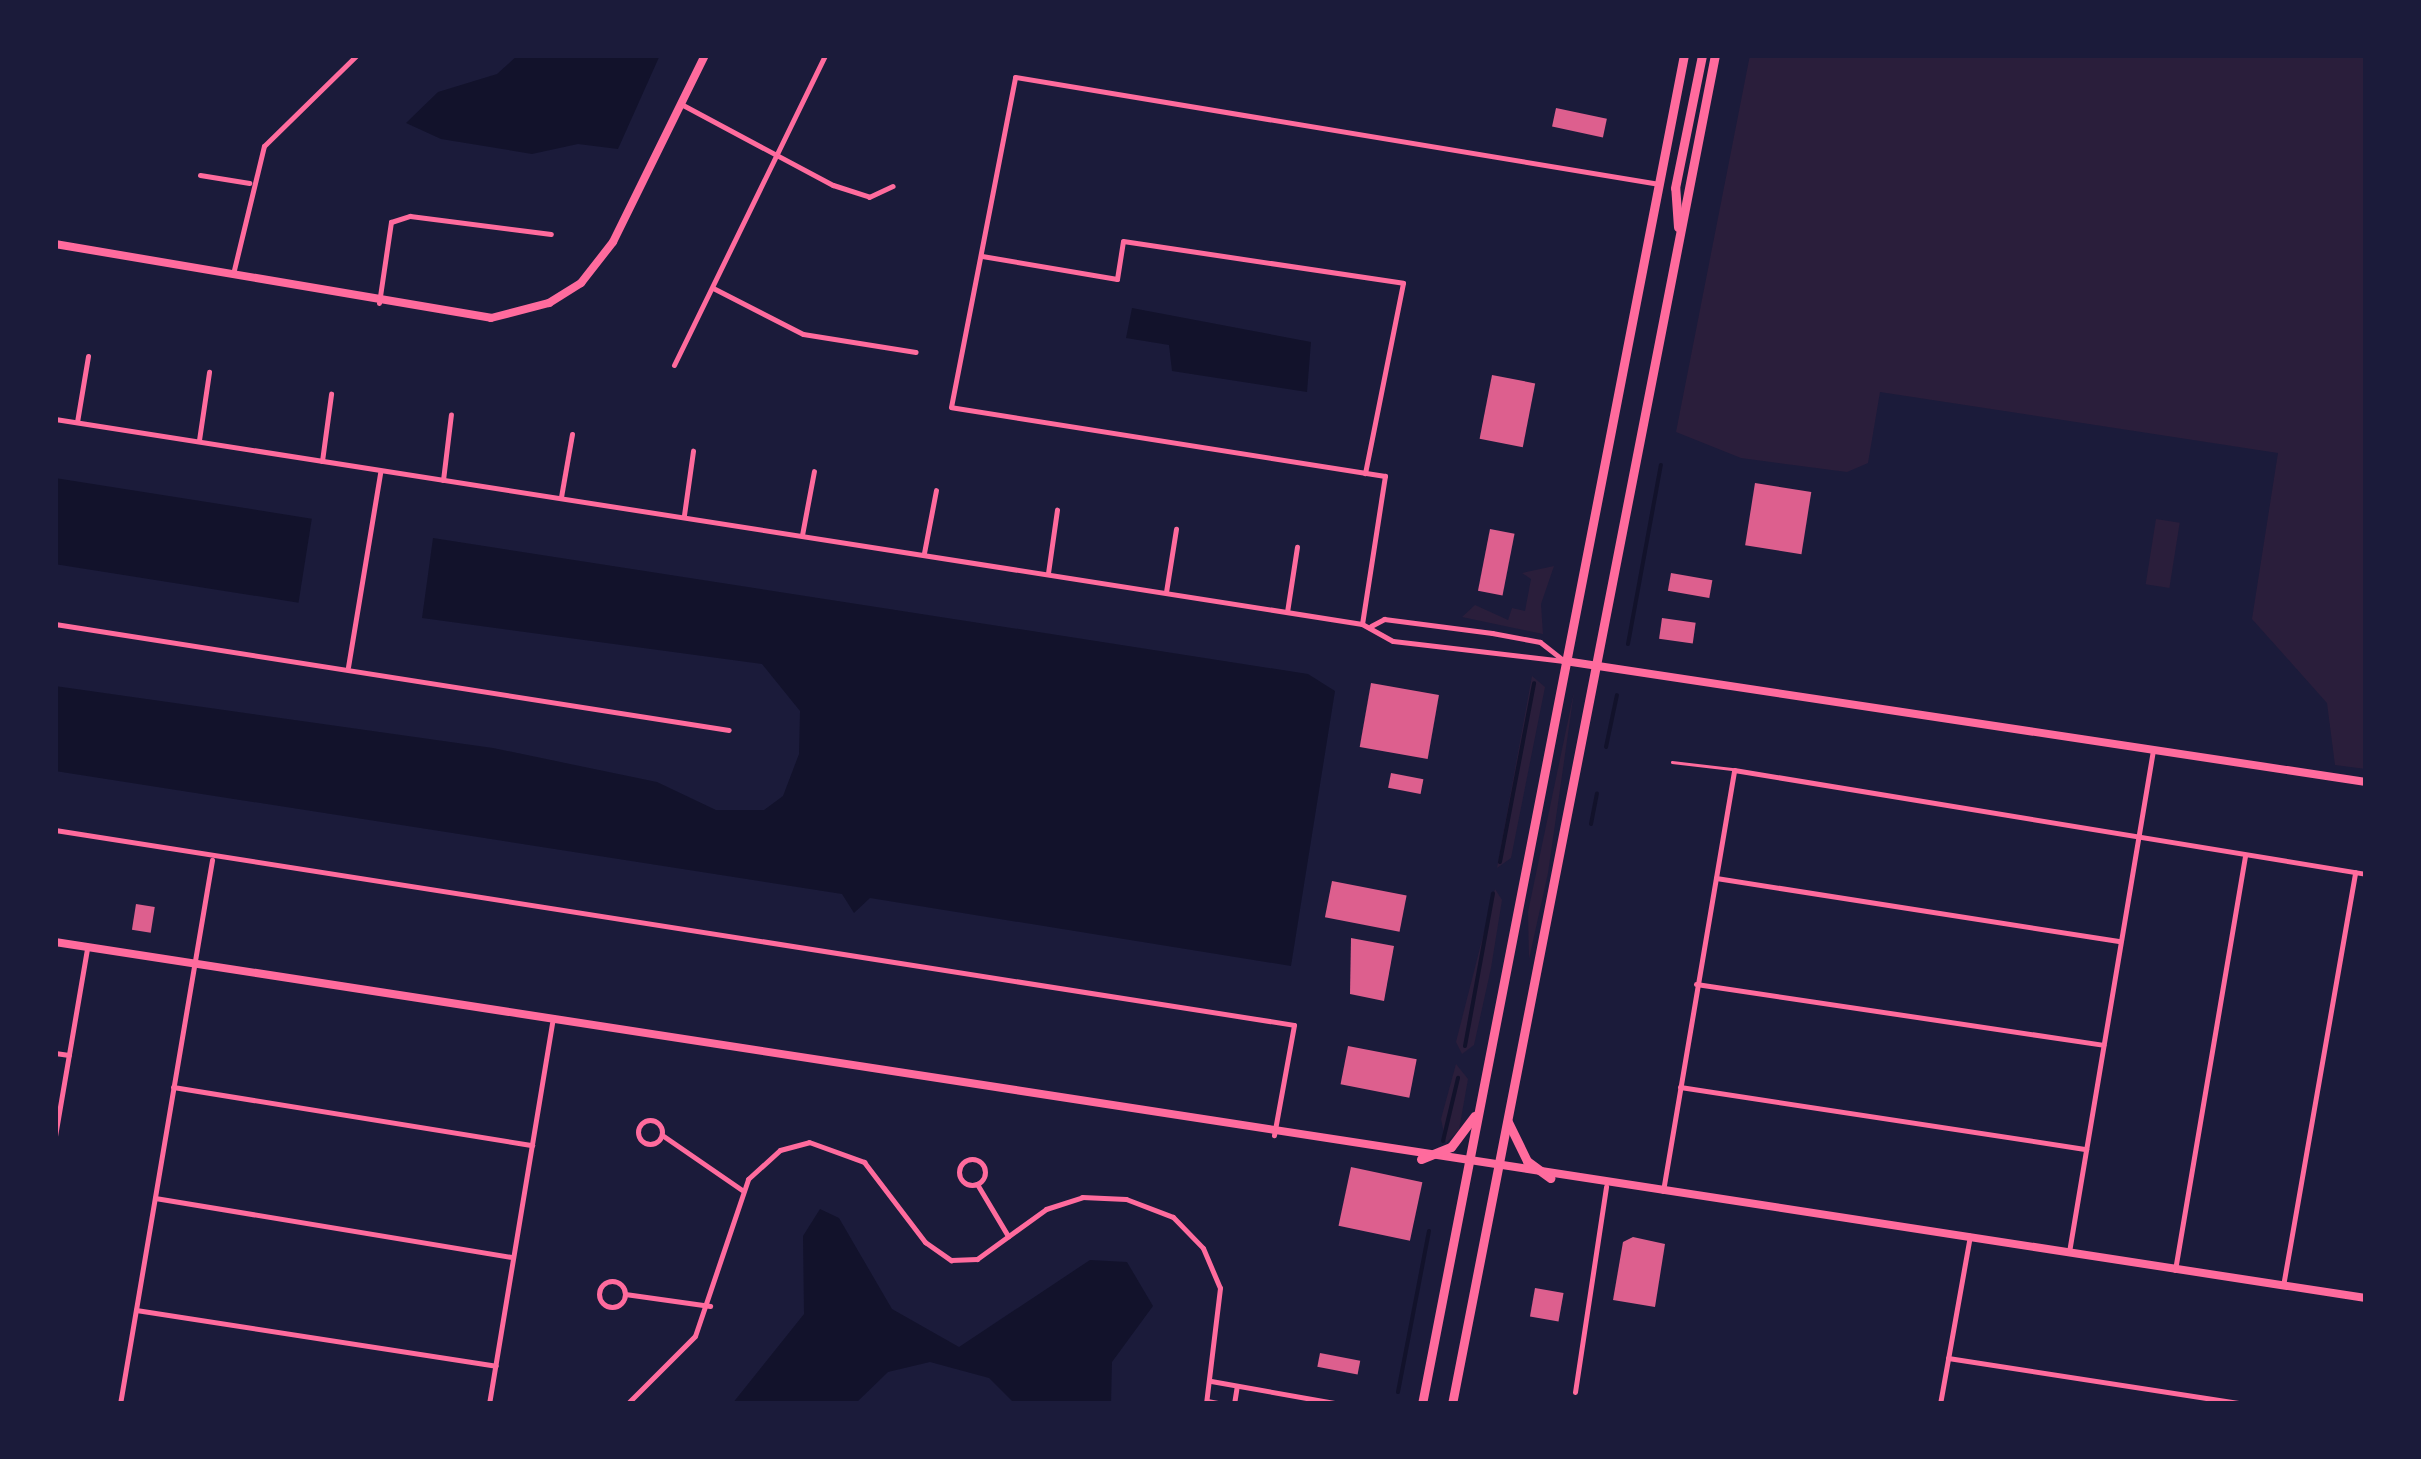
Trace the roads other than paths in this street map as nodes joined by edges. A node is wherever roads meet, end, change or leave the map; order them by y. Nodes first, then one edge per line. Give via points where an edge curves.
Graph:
1 (357, 55) edge
2 (705, 55) edge
3 (825, 55) edge
4 (1684, 55) edge
5 (1702, 55) edge
6 (1716, 55) edge
7 (681, 104) junction
8 (774, 153) junction
9 (200, 176) dead end
10 (249, 183) junction
11 (1659, 184) junction
12 (893, 186) dead end
13 (551, 234) dead end
14 (1679, 240) junction
15 (55, 244) edge
16 (982, 256) junction
17 (233, 276) junction
18 (713, 288) junction
19 (379, 303) junction
20 (916, 352) dead end
21 (88, 356) dead end
22 (674, 365) dead end
23 (210, 372) dead end
24 (332, 394) dead end
25 (452, 414) dead end
26 (55, 419) edge
27 (78, 422) junction
28 (572, 434) dead end
29 (199, 440) junction
30 (694, 451) dead end
31 (322, 461) junction
32 (380, 471) junction
33 (814, 471) dead end
34 (1365, 472) junction
35 (442, 480) junction
36 (936, 490) dead end
37 (561, 498) junction
38 (1057, 510) dead end
39 (684, 516) junction
40 (1176, 529) dead end
41 (802, 536) junction
42 (1297, 546) dead end
43 (924, 553) junction
44 (1048, 573) junction
45 (1166, 592) junction
46 (1287, 612) junction
47 (55, 624) edge
48 (1362, 624) junction
49 (1371, 626) junction
50 (1565, 662) junction
51 (348, 667) junction
52 (1596, 667) junction
53 (728, 730) dead end
54 (2153, 750) junction
55 (1672, 762) dead end
56 (1734, 770) junction
57 (2366, 782) edge
58 (55, 830) edge
59 (2138, 835) junction
60 (2246, 855) junction
61 (212, 859) junction
62 (2355, 872) junction
63 (2366, 874) edge
64 (1716, 878) junction
65 (2120, 941) junction
66 (55, 942) edge
67 (87, 948) junction
68 (194, 966) junction
69 (1696, 984) junction
70 (552, 1022) junction
71 (2103, 1044) junction
72 (55, 1052) edge
73 (69, 1055) junction
74 (173, 1087) junction
75 (1680, 1087) junction
76 (1478, 1110) junction
77 (1507, 1121) junction
78 (662, 1135) junction
79 (1274, 1135) junction
80 (55, 1136) edge
81 (532, 1145) junction
82 (2086, 1149) junction
83 (1421, 1159) junction
84 (1467, 1166) junction
85 (1498, 1172) junction
86 (1550, 1178) junction
87 (977, 1184) junction
88 (1606, 1186) junction
89 (742, 1190) junction
90 (1663, 1191) junction
91 (155, 1198) junction
92 (1008, 1236) junction
93 (1970, 1236) junction
94 (2069, 1252) junction
95 (514, 1257) junction
96 (2175, 1270) junction
97 (2283, 1286) junction
98 (626, 1294) junction
99 (2366, 1298) edge
100 (710, 1306) junction
101 (136, 1310) junction
102 (1948, 1358) junction
103 (496, 1366) junction
104 (1211, 1381) junction
105 (1237, 1386) junction
106 (1575, 1392) dead end
107 (1207, 1402) edge
108 (120, 1404) edge
109 (489, 1404) edge
110 (627, 1404) edge
111 (1223, 1404) edge
112 (1234, 1404) edge
113 (1340, 1404) edge
114 (1422, 1404) edge
115 (1452, 1404) edge
116 (1940, 1404) edge
117 (2246, 1404) edge

1 - 10 street via 264,146
2 - 7 street
3 - 8 street
4 - 11 highway
5 - 14 highway via 1676,188
6 - 14 highway
7 - 8 street
7 - 19 street via 613,242 581,283 491,318
8 - 12 street via 869,197
8 - 18 street
9 - 10 street
10 - 17 street
11 - 16 street via 1015,78
11 - 50 highway
13 - 19 street via 410,216 392,222
14 - 52 highway
15 - 17 street
16 - 34 street via 951,407
16 - 34 street via 1117,279 1123,241 1403,283
17 - 19 street
18 - 20 street via 803,334
18 - 22 street
21 - 27 street
23 - 29 street
24 - 31 street
25 - 35 street
26 - 27 street
27 - 29 street
28 - 37 street
29 - 31 street
30 - 39 street
31 - 32 street
32 - 35 street
32 - 51 street
33 - 41 street
34 - 48 street via 1384,476
35 - 37 street
36 - 43 street
37 - 39 street
38 - 44 street
39 - 41 street
40 - 45 street
41 - 43 street
42 - 46 street
43 - 44 street
44 - 45 street
45 - 46 street
46 - 48 street
47 - 51 street
48 - 49 street
49 - 50 street via 1392,641
49 - 50 street via 1384,619 1492,633 1540,642
50 - 52 street
50 - 76 highway
51 - 53 street
52 - 54 street
52 - 77 highway
54 - 57 street
54 - 59 street
55 - 56 lane
56 - 59 street
56 - 64 street
58 - 61 street
59 - 60 street
59 - 65 street
60 - 62 street
60 - 96 street
61 - 68 street
61 - 79 street via 1294,1025
62 - 63 street
62 - 97 street
64 - 65 street
64 - 69 street
65 - 71 street
66 - 67 street
67 - 68 street
67 - 73 street
68 - 70 street
68 - 74 street
69 - 71 street
69 - 75 street
70 - 79 street
70 - 81 street
71 - 82 street
72 - 73 street
73 - 80 street
74 - 81 street
74 - 91 street
75 - 82 street
75 - 90 street
76 - 83 highway via 1451,1147
76 - 84 highway
77 - 85 highway
77 - 86 highway via 1528,1161
78 - 78 street via 653,1119 638,1130 645,1143
78 - 89 street
79 - 83 street
81 - 95 street
82 - 94 street
83 - 84 street
84 - 85 street
84 - 114 highway
85 - 86 street
85 - 115 highway
86 - 88 street
87 - 87 street via 985,1170 969,1160 959,1176
87 - 92 street
88 - 90 street
88 - 106 street
89 - 92 street via 780,1150 824,1143 872,1169 944,1258 977,1259
89 - 100 street
90 - 93 street
91 - 95 street
91 - 101 street
92 - 104 street via 1082,1197 1142,1203 1173,1217 1203,1248 1220,1288
93 - 94 street
93 - 102 street
94 - 96 street
95 - 103 street
96 - 97 street
97 - 99 street
98 - 98 street via 610,1281 598,1292 611,1308
98 - 100 street
100 - 110 street via 686,1347
101 - 103 street
101 - 108 street
102 - 116 street
102 - 117 street
103 - 109 street
104 - 105 street
104 - 107 street
105 - 112 street
105 - 113 street
107 - 111 street

